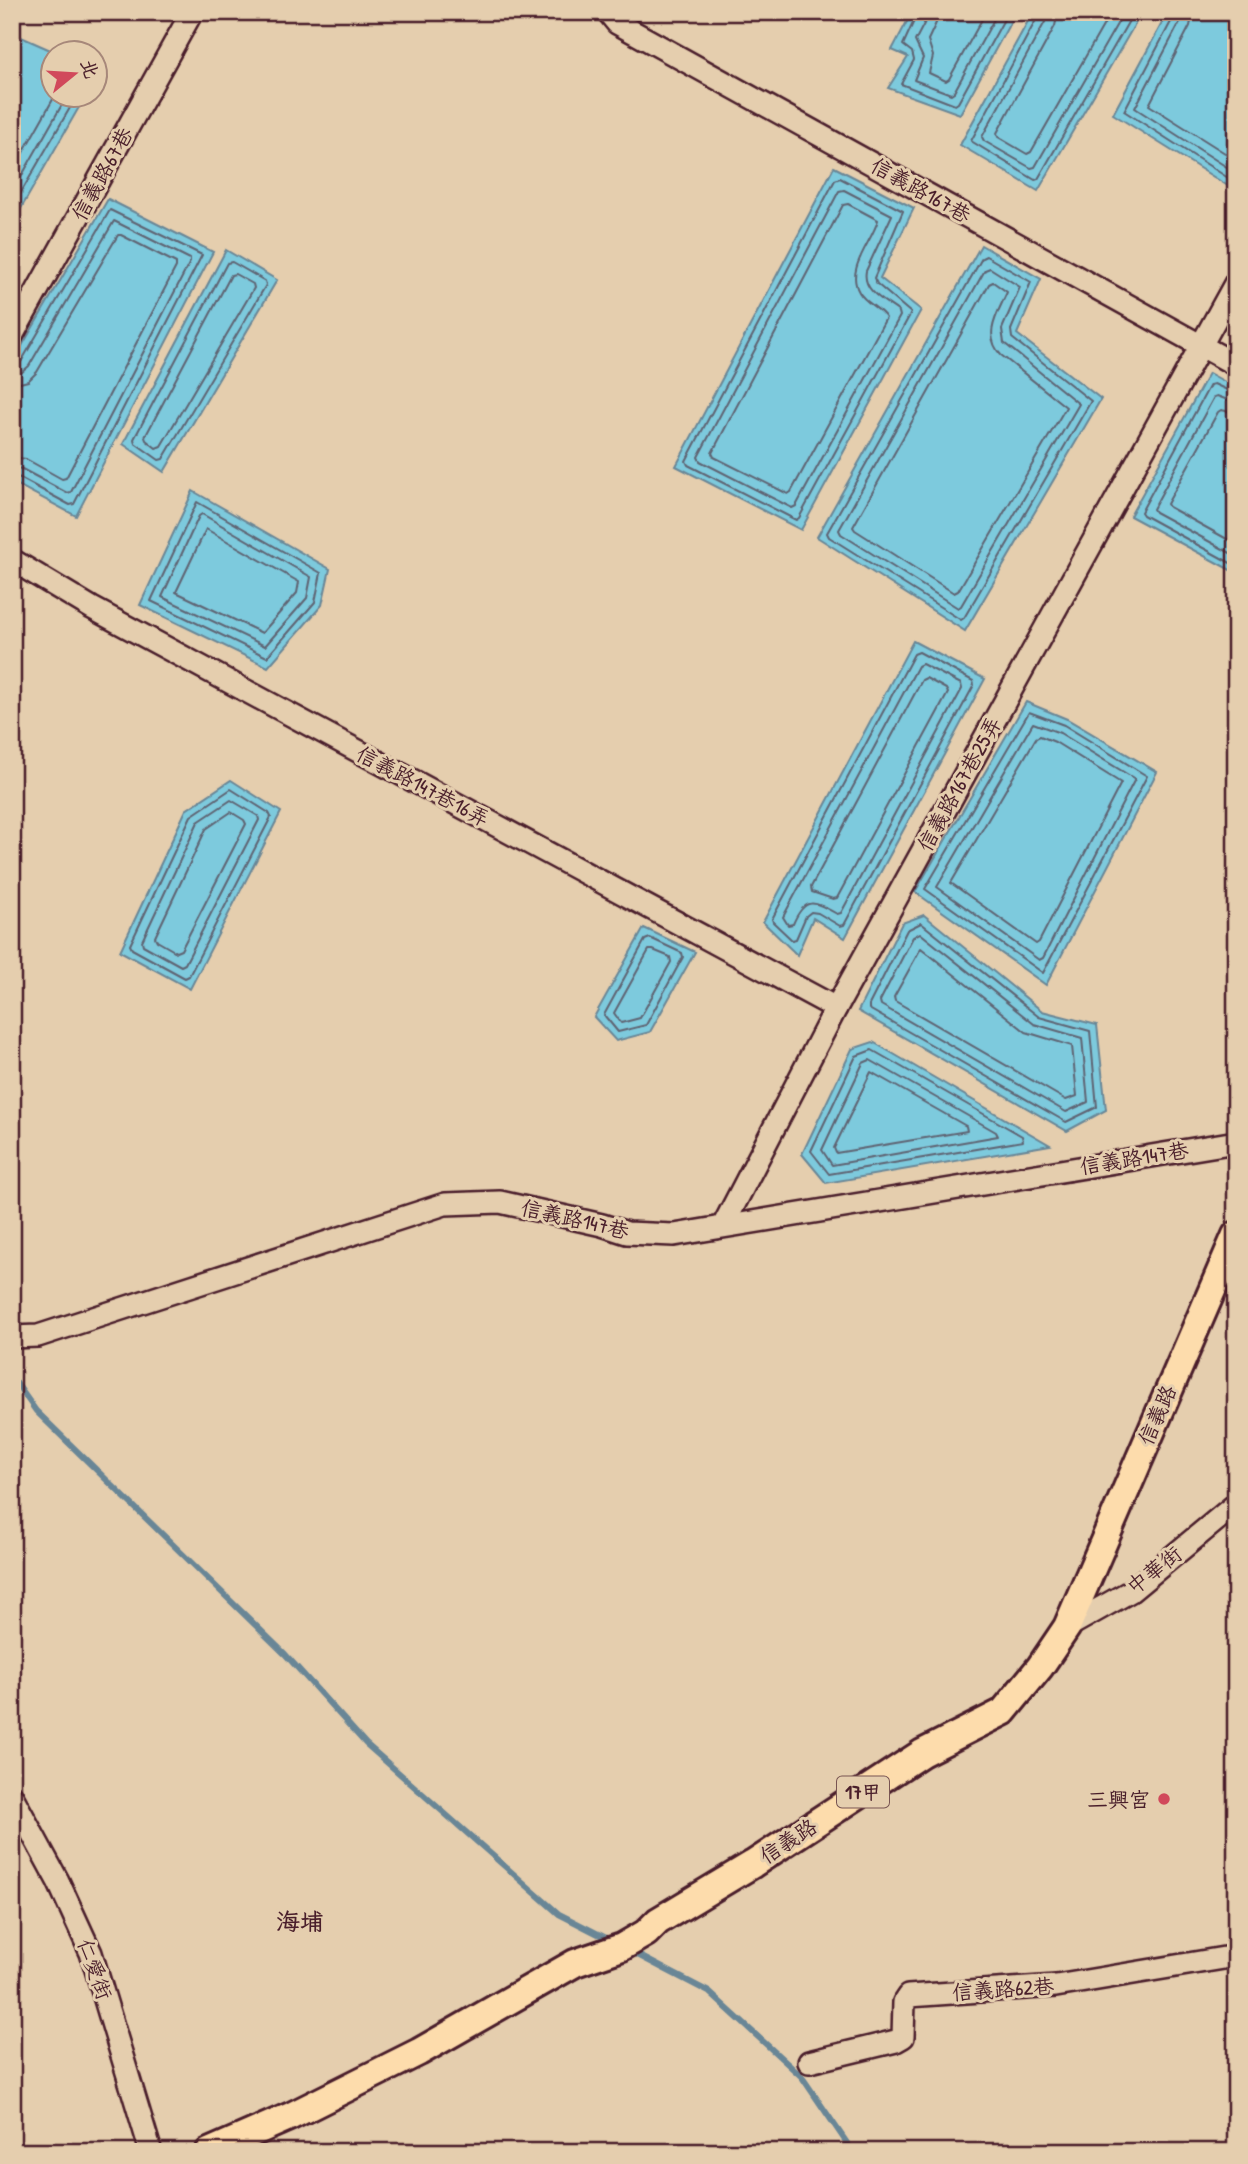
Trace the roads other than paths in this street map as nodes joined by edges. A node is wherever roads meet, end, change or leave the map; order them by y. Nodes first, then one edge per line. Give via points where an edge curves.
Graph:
1 (192, 12) edge
2 (608, 12) edge
3 (1236, 282) edge
4 (12, 336) edge
5 (1201, 345) junction
6 (1236, 365) edge
7 (12, 560) edge
8 (836, 1009) junction
9 (1236, 1142) edge
10 (723, 1226) junction
11 (1236, 1235) edge
12 (12, 1337) edge
13 (1236, 1504) edge
14 (1067, 1627) junction
15 (12, 1796) edge
16 (1236, 1956) edge
17 (809, 2062) dead end
18 (151, 2152) edge
19 (209, 2152) edge

1 - 4 street, 信義路67巷
2 - 5 street, 信義路167巷 via 617,23
3 - 5 street, 信義路167巷25弄
5 - 6 street, 信義路167巷
5 - 8 street, 信義路167巷25弄
7 - 8 street, 信義路147巷16弄 via 104,615
8 - 10 street, 信義路167巷25弄
9 - 10 street, 信義路147巷
10 - 12 street, 信義路147巷 via 674,1235 627,1233 500,1202 445,1204 38,1336
11 - 14 main road, 信義路 / 17甲
13 - 14 street, 中華街 via 1131,1591
14 - 19 main road, 信義路 / 17甲 via 1003,1712 922,1753 630,1942 575,1963 419,2052
15 - 18 street, 仁愛街 via 91,1953
16 - 17 street, 信義路62巷 via 1056,1986 908,1996 903,2037

